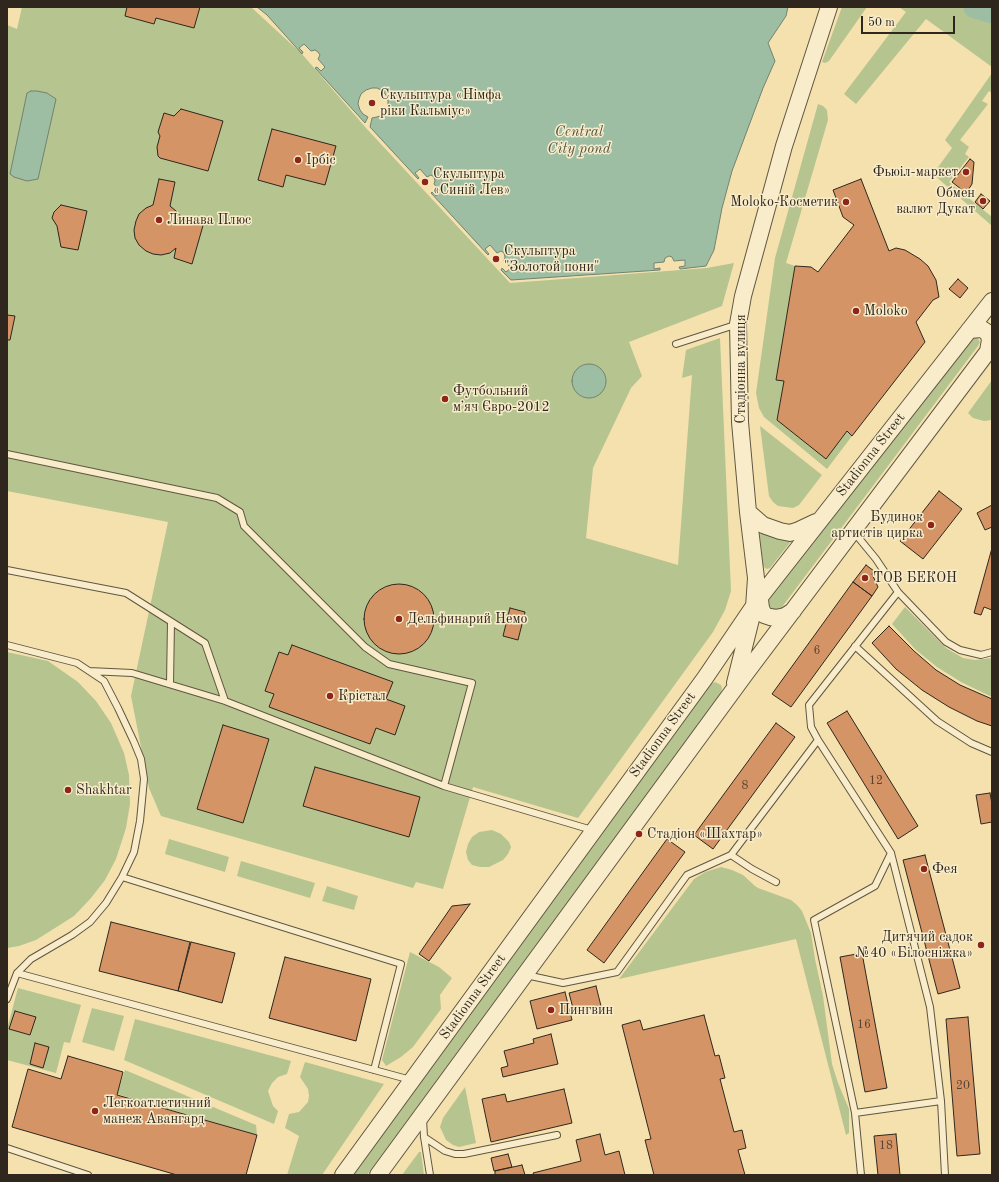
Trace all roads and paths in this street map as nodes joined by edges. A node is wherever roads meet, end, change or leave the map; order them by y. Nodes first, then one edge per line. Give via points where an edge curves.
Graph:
1 (829, 7) edge
2 (992, 301) edge
3 (738, 324) junction
4 (969, 330) junction
5 (676, 344) dead end
6 (990, 349) edge
7 (7, 454) edge
8 (748, 512) junction
9 (821, 519) junction
10 (853, 531) junction
11 (7, 570) edge
12 (898, 592) junction
13 (757, 602) junction
14 (794, 610) junction
15 (171, 622) junction
16 (7, 645) edge
17 (855, 646) junction
18 (992, 652) edge
19 (89, 671) junction
20 (170, 684) junction
21 (733, 691) junction
22 (225, 701) junction
23 (818, 740) junction
24 (992, 752) edge
25 (444, 786) junction
26 (594, 830) junction
27 (891, 854) junction
28 (731, 855) junction
29 (122, 877) junction
30 (776, 882) dead end
31 (17, 974) junction
32 (524, 974) junction
33 (7, 1000) edge
34 (374, 1070) junction
35 (412, 1080) junction
36 (941, 1101) junction
37 (855, 1113) junction
38 (423, 1114) junction
39 (558, 1135) dead end
40 (424, 1137) junction
41 (7, 1148) edge
42 (88, 1175) edge
43 (343, 1175) edge
44 (378, 1175) edge
45 (430, 1175) edge
46 (861, 1175) edge
47 (946, 1175) edge

1 - 3 street, Стадіонна вулиця via 782,153 742,296
2 - 4 street, Stadionna Street
3 - 5 lane
3 - 8 street, Стадіонна вулиця via 740,422
4 - 6 street via 982,329 988,333
4 - 9 street, Stadionna Street
6 - 10 street, Stadionna Street
7 - 25 lane via 216,498 240,512 244,526 365,647 389,664 472,683
8 - 9 street via 763,525 790,533
8 - 13 street, Стадіонна вулиця
9 - 13 street, Stadionna Street
10 - 12 lane
10 - 14 street, Stadionna Street
11 - 15 lane via 126,593
12 - 17 lane
12 - 18 lane via 946,642 960,650 981,655
13 - 14 street, Стадіонна вулиця via 764,614 770,617 784,616
13 - 21 street
13 - 26 street, Stadionna Street
14 - 21 street, Stadionna Street
15 - 20 lane
15 - 22 lane via 205,643
16 - 19 lane via 76,663
17 - 23 lane via 810,705 811,727
17 - 24 lane via 937,721 971,743
19 - 20 lane via 132,673
19 - 29 lane via 104,681 141,759 144,779 139,830 134,852
20 - 22 lane
21 - 32 street, Stadionna Street
22 - 25 lane
23 - 27 lane
23 - 28 lane
25 - 26 lane
26 - 35 street, Stadionna Street
27 - 36 lane via 930,1007
27 - 37 lane via 875,886 814,920
28 - 30 lane
28 - 32 lane via 687,875 617,972 563,983
29 - 31 lane via 106,903 90,922 31,959
29 - 34 lane via 401,964
31 - 33 lane
31 - 34 lane
32 - 38 street, Stadionna Street
34 - 35 lane
35 - 43 street, Stadionna Street
36 - 37 lane
36 - 47 lane
37 - 46 lane
38 - 40 lane
38 - 44 street, Stadionna Street
39 - 40 lane via 464,1154 445,1151
40 - 45 lane
41 - 42 lane

